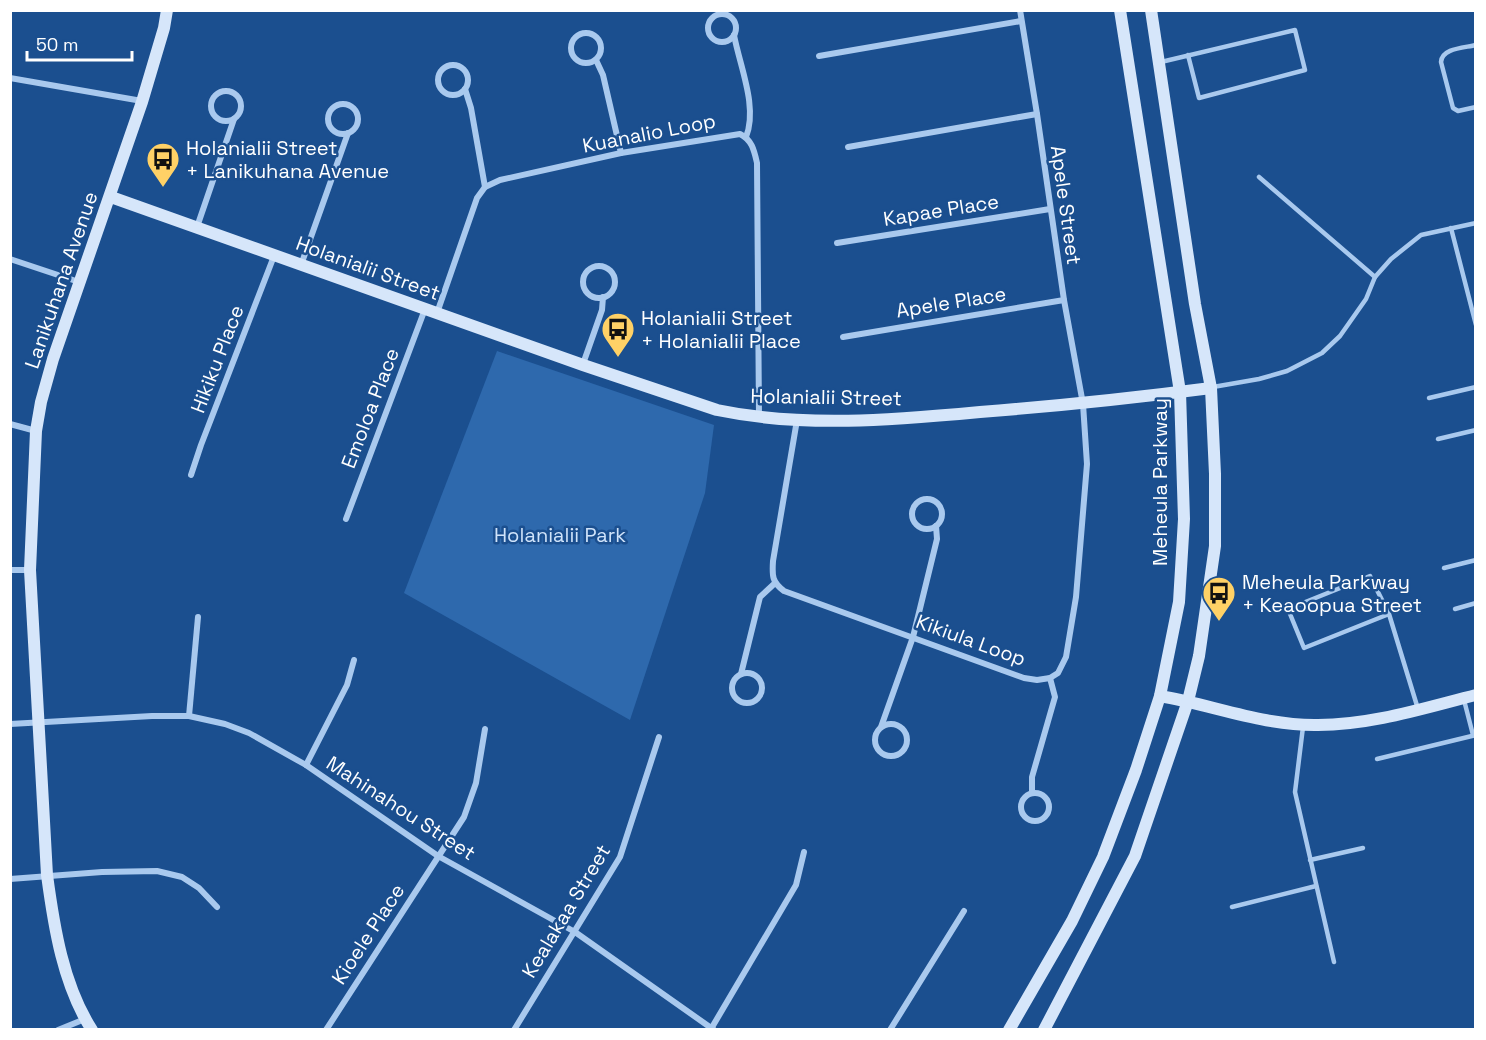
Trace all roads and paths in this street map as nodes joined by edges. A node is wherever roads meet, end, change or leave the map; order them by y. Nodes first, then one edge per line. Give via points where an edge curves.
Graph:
1 (167, 10) edge
2 (1020, 10) edge
3 (1120, 10) edge
4 (1151, 10) edge
5 (1021, 21) junction
6 (734, 35) junction
7 (1476, 45) edge
8 (1188, 55) junction
9 (819, 56) dead end
10 (596, 60) junction
11 (1159, 62) junction
12 (10, 78) edge
13 (465, 89) junction
14 (142, 102) junction
15 (1476, 107) edge
16 (1037, 114) junction
17 (234, 119) junction
18 (348, 133) junction
19 (746, 137) junction
20 (848, 147) dead end
21 (621, 153) junction
22 (1259, 177) dead end
23 (485, 187) junction
24 (111, 197) junction
25 (1050, 209) junction
26 (1476, 223) edge
27 (197, 227) junction
28 (1451, 228) junction
29 (837, 243) dead end
30 (274, 255) junction
31 (10, 259) edge
32 (301, 265) junction
33 (1376, 277) junction
34 (79, 282) junction
35 (603, 297) junction
36 (1064, 300) junction
37 (431, 311) junction
38 (1476, 325) edge
39 (843, 337) dead end
40 (583, 365) junction
41 (1476, 387) edge
42 (1211, 388) junction
43 (1180, 392) junction
44 (1429, 398) dead end
45 (1083, 404) junction
46 (759, 417) junction
47 (797, 420) junction
48 (10, 424) edge
49 (1476, 430) edge
50 (36, 431) junction
51 (1438, 439) dead end
52 (191, 475) dead end
53 (346, 519) dead end
54 (936, 526) junction
55 (1476, 560) edge
56 (1444, 568) dead end
57 (10, 570) edge
58 (30, 570) junction
59 (774, 584) junction
60 (1476, 603) edge
61 (1455, 609) dead end
62 (1389, 614) junction
63 (198, 617) dead end
64 (913, 637) junction
65 (354, 660) dead end
66 (741, 674) junction
67 (1050, 678) junction
68 (1160, 696) junction
69 (1470, 696) edge
70 (1188, 701) junction
71 (1418, 709) junction
72 (189, 716) junction
73 (38, 723) junction
74 (10, 724) edge
75 (1304, 724) junction
76 (881, 727) junction
77 (486, 729) dead end
78 (1474, 735) edge
79 (659, 737) dead end
80 (1377, 759) dead end
81 (306, 765) junction
82 (1032, 793) junction
83 (1363, 848) dead end
84 (804, 852) dead end
85 (438, 856) junction
86 (1310, 860) junction
87 (47, 875) junction
88 (10, 879) edge
89 (1316, 886) junction
90 (217, 907) dead end
91 (1232, 907) dead end
92 (964, 911) dead end
93 (576, 932) junction
94 (1334, 962) dead end
95 (89, 1024) edge
96 (58, 1029) edge
97 (326, 1029) edge
98 (514, 1029) edge
99 (712, 1029) edge
100 (890, 1029) edge
101 (1009, 1029) edge
102 (1044, 1029) edge

1 - 14 street, Lanikuhana Avenue
2 - 5 street, Apele Street
3 - 43 street, Meheula Parkway
4 - 11 street
5 - 9 street
5 - 16 street, Apele Street
6 - 6 street via 735,22 728,15 718,14 710,20 708,30 713,39 723,42
6 - 19 street via 751,110
7 - 15 lane via 1444,53 1441,62 1453,108 1458,111
8 - 8 lane via 1295,30 1305,70 1199,98
8 - 11 lane
10 - 10 street via 601,50 597,38 588,33 578,36 572,45 574,57 584,63
10 - 21 street
11 - 42 street
12 - 14 street
13 - 13 street via 467,76 460,67 447,66 438,75 438,85 446,93 454,95
13 - 23 street
14 - 24 street, Lanikuhana Avenue
16 - 20 street
16 - 25 street, Apele Street
17 - 17 street via 241,109 238,97 229,91 219,93 211,102 214,116 225,122
17 - 27 street
18 - 18 street via 357,123 356,111 337,105 329,113 330,127 334,132
18 - 32 street
19 - 21 street, Kuanalio Loop via 730,134
19 - 46 street, Kuanalio Loop via 757,163
21 - 23 street, Kuanalio Loop via 500,180
22 - 33 lane
23 - 37 street
24 - 27 street, Holanialii Street
24 - 34 street, Lanikuhana Avenue
25 - 29 street, Kapae Place
25 - 36 street, Apele Street
26 - 28 lane, Holanialii Street
27 - 30 street, Holanialii Street
28 - 33 lane, Holanialii Street via 1421,235
28 - 38 lane
30 - 32 street, Holanialii Street
30 - 52 street, Hikiku Place
31 - 34 street
32 - 37 street, Holanialii Street
33 - 42 lane, Holanialii Street via 1340,336 1322,353 1259,380
34 - 50 street, Lanikuhana Avenue via 53,359
35 - 35 street via 613,291 614,274 606,267 594,267 586,272 584,287 592,296
35 - 40 street
36 - 39 street, Apele Place
36 - 45 street, Apele Street
37 - 40 street, Holanialii Street
37 - 53 street, Emoloa Place
40 - 46 street, Holanialii Street via 717,410
41 - 44 lane
42 - 43 street, Holanialii Street
42 - 70 street via 1215,546
43 - 45 street, Holanialii Street
43 - 68 street, Meheula Parkway via 1184,519 1180,590
45 - 47 street, Holanialii Street via 901,419
45 - 67 street via 1088,464 1076,597 1066,657 1058,673
46 - 47 street, Holanialii Street
47 - 59 street via 773,561
48 - 50 street
49 - 51 lane
50 - 58 street, Lanikuhana Avenue
54 - 54 street via 942,513 938,503 926,498 917,502 912,509 914,521 921,528
54 - 64 street via 937,539
55 - 56 lane
57 - 58 street
58 - 73 street, Lanikuhana Avenue
59 - 64 street, Kikiula Loop
59 - 66 street via 760,597
60 - 61 lane
62 - 62 lane via 1370,576 1288,609 1304,648
62 - 71 lane
63 - 72 street
64 - 67 street, Kikiula Loop via 1024,678
64 - 76 street
65 - 81 street via 347,684
66 - 66 street via 734,680 733,694 742,702 753,702 762,693 762,684 751,673
67 - 82 street via 1055,698 1032,777
68 - 70 street
68 - 101 street, Meheula Parkway via 1103,857 1072,921
69 - 71 street
69 - 78 lane
70 - 75 street via 1271,721
70 - 102 street via 1135,856
71 - 75 street via 1364,723
72 - 73 street, Mahinahou Street
72 - 81 street, Mahinahou Street via 249,733
73 - 74 street, Mahinahou Street
73 - 87 street, Lanikuhana Avenue
75 - 86 lane via 1294,792
76 - 76 street via 875,735 878,749 887,755 899,753 906,743 904,732 897,725
77 - 85 street, Kioele Place via 476,783 464,817
78 - 80 lane
79 - 93 street, Kealakaa Street via 620,857
81 - 85 street, Mahinahou Street
82 - 82 street via 1021,801 1021,811 1030,820 1037,820 1048,812 1048,803 1040,794
83 - 86 lane
84 - 99 street via 796,885
85 - 93 street, Mahinahou Street
85 - 97 street, Kioele Place
86 - 89 lane
87 - 88 street
87 - 90 street via 156,871 182,877
87 - 95 street, Lanikuhana Avenue via 52,917 66,971
89 - 91 lane
89 - 94 lane
92 - 100 street
93 - 98 street, Kealakaa Street
93 - 99 street, Mahinahou Street
95 - 96 street

